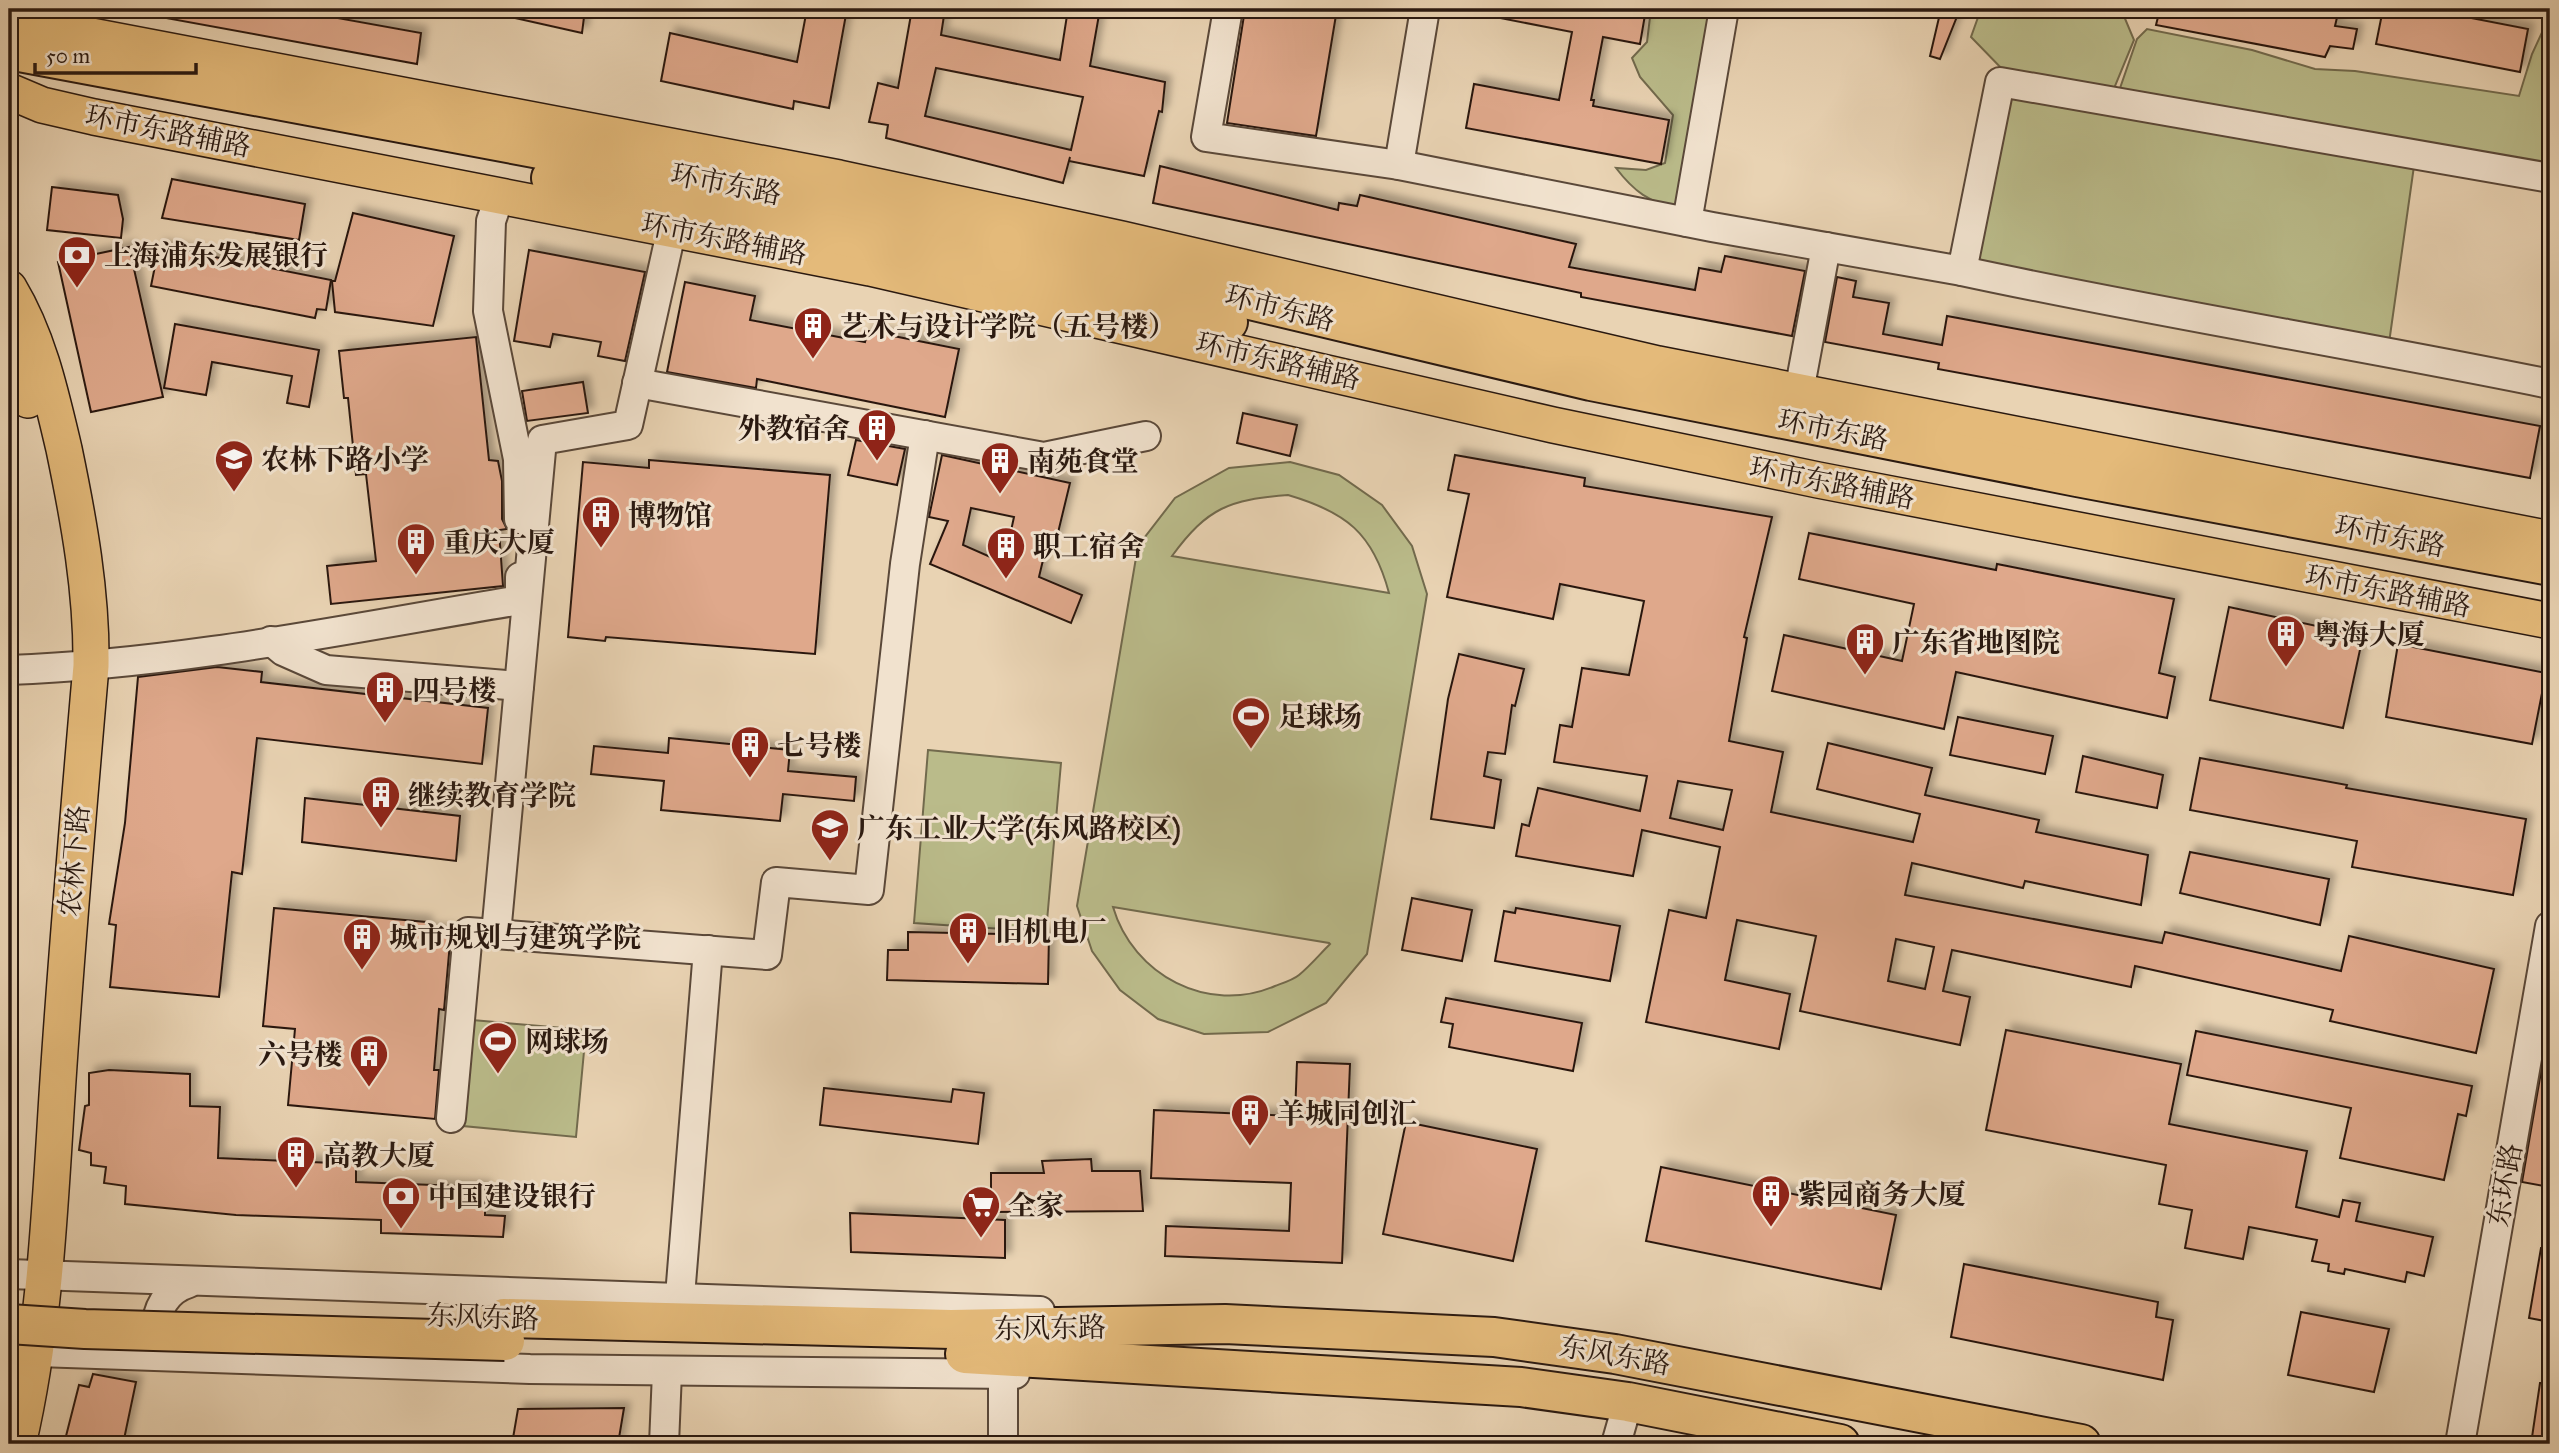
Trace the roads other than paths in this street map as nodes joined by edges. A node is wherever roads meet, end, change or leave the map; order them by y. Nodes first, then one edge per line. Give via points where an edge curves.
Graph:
1 (1228, 9) edge
2 (1425, 9) edge
3 (1724, 9) edge
4 (9, 28) edge
5 (9, 50) edge
6 (9, 75) edge
7 (9, 92) edge
8 (42, 105) junction
9 (9, 116) edge
10 (1399, 165) junction
11 (2550, 178) edge
12 (500, 195) junction
13 (1687, 222) junction
14 (672, 228) junction
15 (1826, 247) junction
16 (1962, 271) junction
17 (9, 288) edge
18 (9, 344) edge
19 (638, 383) junction
20 (2550, 384) edge
21 (1796, 408) junction
22 (926, 435) junction
23 (1146, 436) dead end
24 (2550, 539) edge
25 (2550, 566) edge
26 (2550, 592) edge
27 (2550, 621) edge
28 (271, 641) junction
29 (81, 668) junction
30 (9, 670) edge
31 (519, 686) junction
32 (2550, 926) edge
33 (496, 934) junction
34 (708, 950) junction
35 (451, 1118) dead end
36 (22, 1281) edge
37 (188, 1283) junction
38 (680, 1296) junction
39 (1225, 1324) junction
40 (504, 1329) junction
41 (17, 1345) edge
42 (189, 1358) junction
43 (667, 1371) junction
44 (1221, 1371) junction
45 (1003, 1374) junction
46 (1628, 1402) junction
47 (9, 1404) edge
48 (18, 1444) edge
49 (664, 1444) edge
50 (1003, 1444) edge
51 (1616, 1444) edge
52 (1840, 1444) edge
53 (2081, 1444) edge
54 (2460, 1444) edge

1 - 10 street via 1206,137
2 - 10 street
3 - 13 street
4 - 21 main road via 65,31 1021,216 1606,353
5 - 21 highway, 环市东路 via 797,197 1518,365
6 - 26 highway, 环市东路 via 878,243 1432,371 1866,463
7 - 8 main road, 环市东路辅路
8 - 9 main road
8 - 12 main road, 环市东路辅路
10 - 13 street
11 - 16 street via 2000,82
12 - 14 main road, 环市东路辅路
12 - 28 street via 491,221 488,311 518,458 520,600
13 - 15 street
14 - 19 street
14 - 27 main road, 环市东路辅路 via 1009,299 1553,425
15 - 16 street
15 - 21 street
16 - 20 street
17 - 29 main road, 农林下路 via 36,344 66,458 83,548 91,626
18 - 29 main road, 农林下路 via 54,503
19 - 22 street
19 - 31 street via 628,425 541,440
21 - 24 main road
21 - 25 highway, 环市东路
22 - 23 street via 1044,457
22 - 34 street via 905,564 869,890 776,882 767,955
28 - 29 street
28 - 31 street via 326,670
29 - 30 street
29 - 36 main road, 农林下路 via 43,995
31 - 33 street
32 - 54 street, 东环路
33 - 34 street
33 - 35 street via 468,932
34 - 38 street
36 - 37 street
36 - 40 highway, 东风东路 via 114,1308
36 - 41 main road, 农林下路
37 - 38 street
37 - 42 street via 166,1298 156,1324 161,1340
38 - 39 street via 991,1308
39 - 40 highway, 东风东路
39 - 53 highway, 东风东路 via 1432,1333 1556,1345
40 - 41 highway, 东风东路, bridge via 85,1329
40 - 44 highway, 东风东路
41 - 42 street
41 - 47 main road, 农林下路
41 - 48 main road, 农林下路
42 - 43 street
43 - 45 street
43 - 49 street
44 - 45 street
44 - 46 highway, 东风东路 via 1471,1383
45 - 50 street
46 - 51 street
46 - 52 highway, 东风东路

